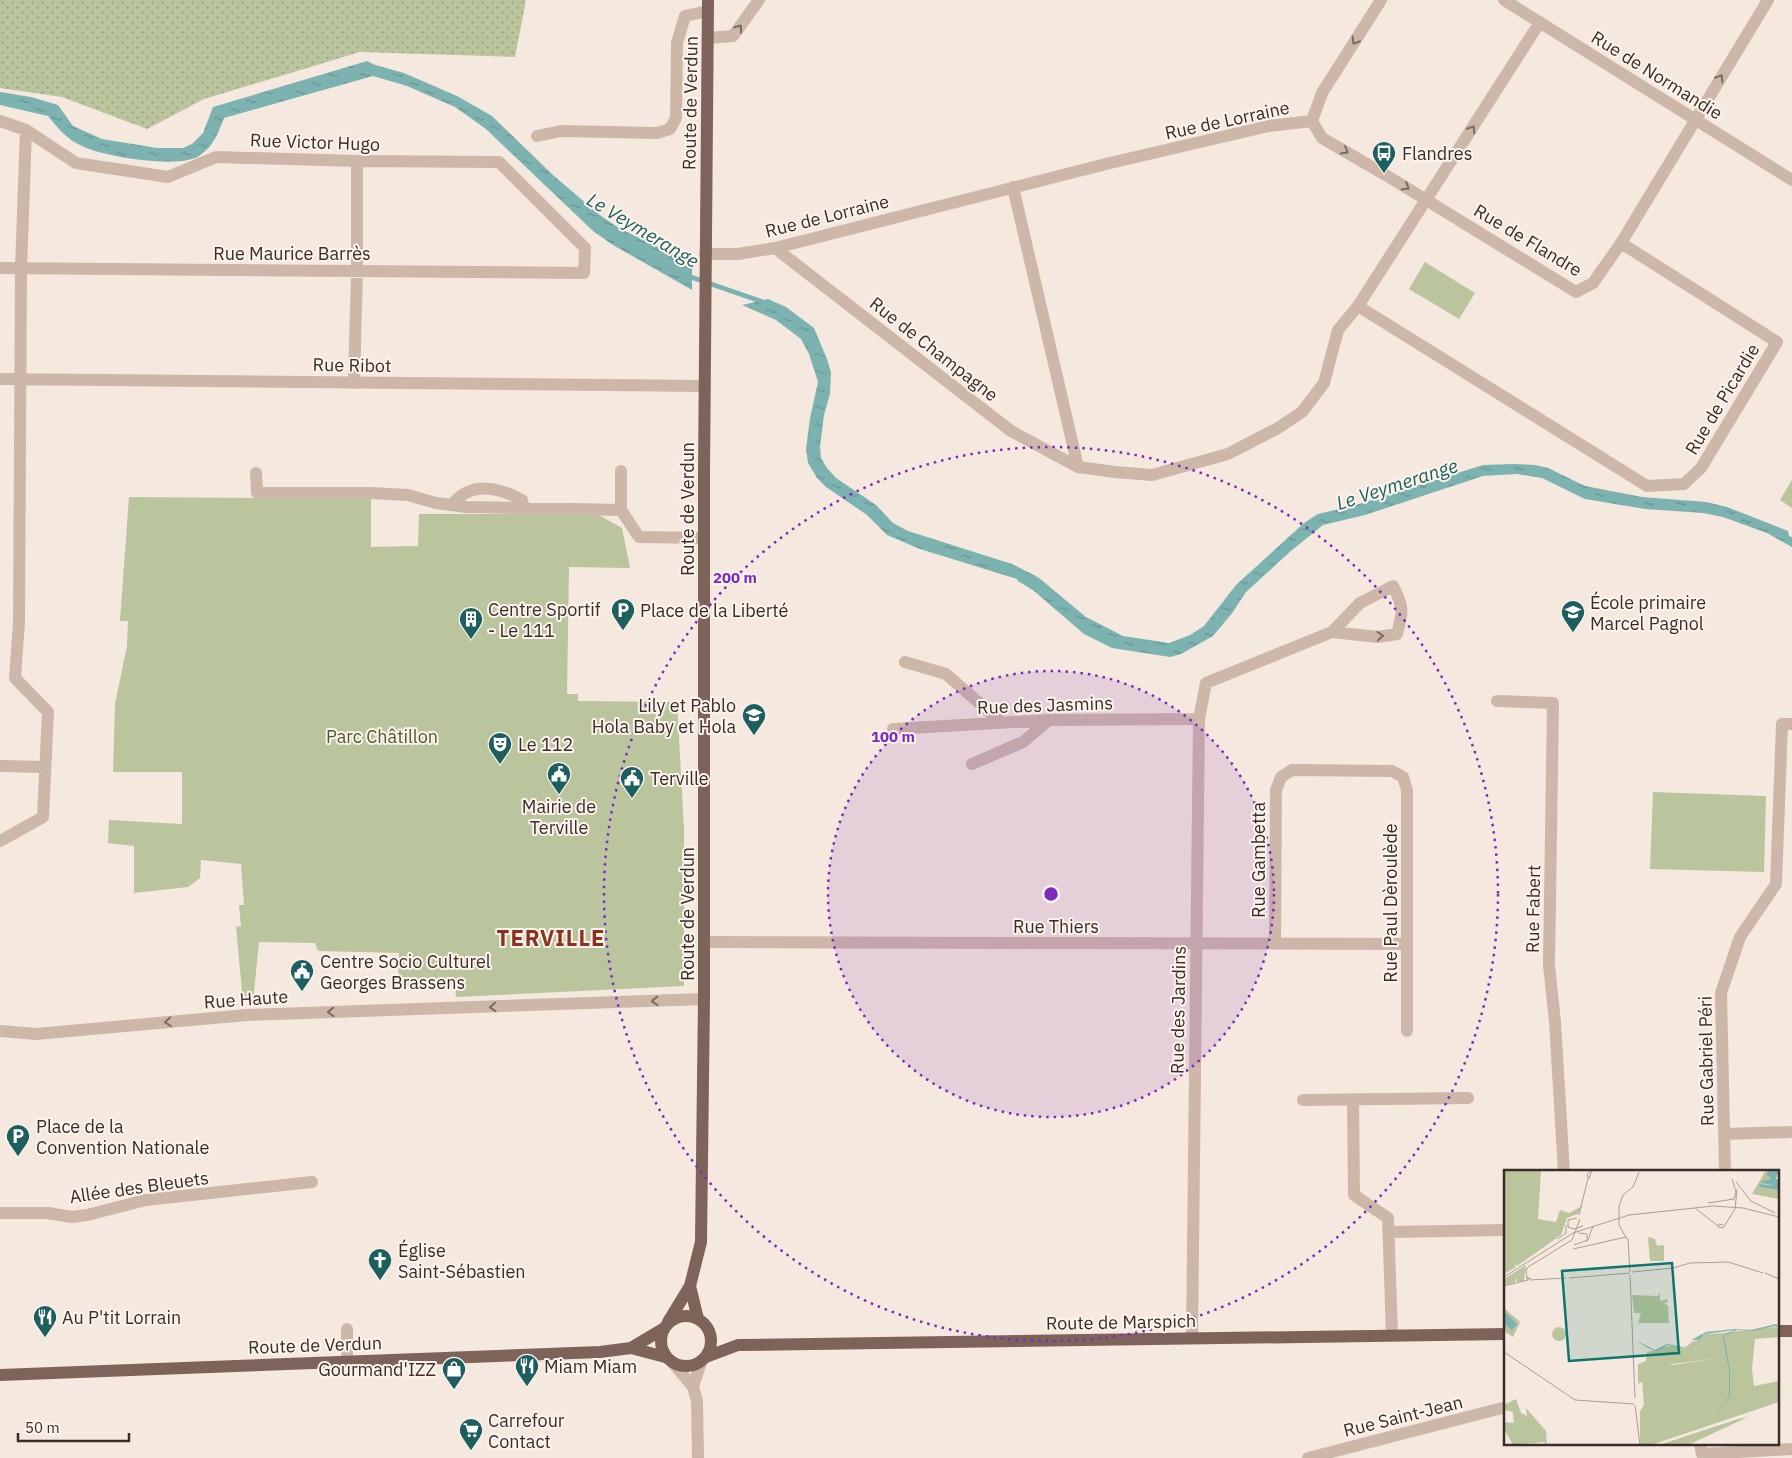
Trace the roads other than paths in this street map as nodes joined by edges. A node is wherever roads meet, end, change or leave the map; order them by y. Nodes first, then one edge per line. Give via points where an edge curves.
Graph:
1 (759, 0) edge
2 (1381, 0) edge
3 (1504, 0) edge
4 (1768, 0) edge
5 (708, 5) edge
6 (1540, 22) junction
7 (708, 38) junction
8 (1695, 119) junction
9 (1312, 121) junction
10 (0, 122) edge
11 (26, 130) junction
12 (537, 136) dead end
13 (357, 161) junction
14 (1792, 180) edge
15 (1013, 187) junction
16 (1427, 200) junction
17 (1621, 243) junction
18 (775, 248) junction
19 (706, 254) junction
20 (0, 268) edge
21 (21, 268) junction
22 (357, 271) junction
23 (584, 273) joint
24 (1358, 306) junction
25 (0, 379) edge
26 (20, 380) junction
27 (354, 383) junction
28 (705, 386) junction
29 (1078, 467) junction
30 (622, 471) dead end
31 (256, 473) dead end
32 (452, 505) junction
33 (524, 508) junction
34 (620, 510) junction
35 (704, 538) junction
36 (1332, 632) junction
37 (905, 662) dead end
38 (1497, 701) dead end
39 (1199, 719) junction
40 (1048, 720) junction
41 (1002, 723) junction
42 (1787, 724) edge
43 (893, 729) dead end
44 (972, 764) dead end
45 (0, 766) edge
46 (45, 768) junction
47 (1403, 777) joint
48 (0, 841) edge
49 (704, 942) junction
50 (1196, 944) junction
51 (1275, 944) junction
52 (1408, 944) junction
53 (704, 999) junction
54 (1407, 1030) dead end
55 (0, 1031) edge
56 (1468, 1098) dead end
57 (1303, 1100) dead end
58 (1353, 1100) junction
59 (1792, 1132) edge
60 (1725, 1134) junction
61 (1564, 1170) edge
62 (1725, 1170) edge
63 (312, 1182) dead end
64 (0, 1213) edge
65 (1504, 1230) edge
66 (1389, 1232) junction
67 (690, 1286) junction
68 (698, 1319) junction
69 (666, 1326) junction
70 (347, 1329) dead end
71 (710, 1333) junction
72 (1504, 1334) edge
73 (1392, 1335) junction
74 (1192, 1338) junction
75 (738, 1345) junction
76 (631, 1348) junction
77 (703, 1359) junction
78 (669, 1360) junction
79 (347, 1362) junction
80 (0, 1375) edge
81 (693, 1387) junction
82 (1504, 1408) edge
83 (1701, 1449) edge
84 (1792, 1449) edge
85 (698, 1458) edge
86 (1308, 1458) edge

7 -> 1 street via 733,36
2 -> 9 street, Rue de Lorraine via 1322,93
3 - 6 street, Rue de Normandie
8 -> 4 street, Rue de Flandre
5 - 7 main road, Route de Verdun
5 - 12 street via 685,16 676,42 676,118 670,129 657,133 561,131
6 - 8 street, Rue de Normandie
16 -> 6 street, Rue de Champagne
7 - 19 main road, Route de Verdun
8 - 14 street, Rue de Normandie
8 - 17 street, Rue de Flandre
9 - 15 street, Rue de Lorraine via 1269,126
9 -> 16 street, Rue de Flandre via 1322,138
10 - 11 street, Rue Victor Hugo
11 - 13 street, Rue Victor Hugo via 76,163 168,177 216,157
11 - 21 street
13 - 22 street
13 - 23 street, Rue Victor Hugo via 499,162 585,248
15 - 18 street, Rue de Lorraine
15 - 29 street
16 - 17 street, Rue de Flandre via 1576,292 1593,283
16 - 24 street, Rue de Champagne
17 - 24 street, Rue de Picardie via 1777,342 1701,468 1684,484 1647,486
18 - 19 street, Rue de Lorraine via 738,254
18 - 29 street, Rue de Champagne via 1011,431
19 - 28 main road, Route de Verdun
20 - 21 street, Rue Maurice Barrès
21 - 22 street, Rue Maurice Barrès
21 - 26 street
22 - 23 street, Rue Maurice Barrès
22 - 27 street
24 - 29 street, Rue de Champagne via 1338,330 1324,383 1302,412 1278,428 1228,454 1152,475
25 - 26 street, Rue Ribot
26 - 27 street, Rue Ribot
26 - 46 street via 20,622 15,678 48,712
27 - 28 street, Rue Ribot
28 - 35 main road, Route de Verdun
30 - 34 street
31 - 32 street via 257,493 408,495
32 - 33 street
32 - 33 street via 458,496 469,490 487,489 522,500
33 - 34 street
34 - 35 street via 639,537
35 - 49 main road, Route de Verdun
36 -> 36 street via 1378,637 1397,634 1403,614 1393,586 1360,603
36 - 39 street, Rue des Jardins via 1206,683
37 - 41 street via 946,674
38 - 61 street, Rue Fabert via 1553,703 1550,965
39 - 40 street, Rue des Jasmins
39 - 50 street, Rue des Jardins
40 - 41 street, Rue des Jasmins
40 - 44 street via 1022,742
41 - 43 street, Rue des Jasmins
42 - 60 street, Rue Gabriel Péri via 1776,884 1740,937 1721,993
45 - 46 street
46 - 48 street via 43,817
47 - 51 street, Rue Gambetta via 1392,771 1292,770 1280,777 1276,790
47 - 52 street, Rue Paul Dèroulède via 1407,790
49 - 50 street, Rue Thiers
49 - 53 main road, Route de Verdun
50 - 51 street, Rue Thiers
50 - 74 street, Rue des Jardins
51 - 52 street, Rue Thiers
52 - 54 street, Rue Paul Dèroulède
53 -> 55 street, Rue Haute via 256,1015 36,1034
53 - 67 main road, Route de Verdun via 701,1242
56 - 58 street
57 - 58 street
58 - 66 street via 1354,1195 1388,1218
59 - 60 street
60 - 62 street, Rue Gabriel Péri
63 - 64 street, Allée des Bleuets via 146,1200 72,1217 48,1212
65 - 66 street
66 - 73 street
67 - 68 main road, Route de Verdun
67 - 69 main road, Route de Verdun
68 - 69 main road via 683,1316
68 - 71 main road
69 - 76 main road, Route de Verdun
69 - 78 main road via 660,1343
70 - 79 street
71 - 75 main road, Route de Marspich
71 - 77 main road via 711,1345
72 - 73 main road, Route de Marspich
73 - 74 main road, Route de Marspich
74 - 75 main road, Route de Marspich
75 - 77 main road, Route de Marspich
76 - 78 main road, Route de Verdun
76 - 79 main road, Route de Verdun
77 - 78 main road via 687,1367
77 - 81 street
78 - 81 street
79 - 80 main road, Route de Verdun
81 - 85 street via 697,1401
82 - 86 street, Rue Saint-Jean
83 - 84 street

